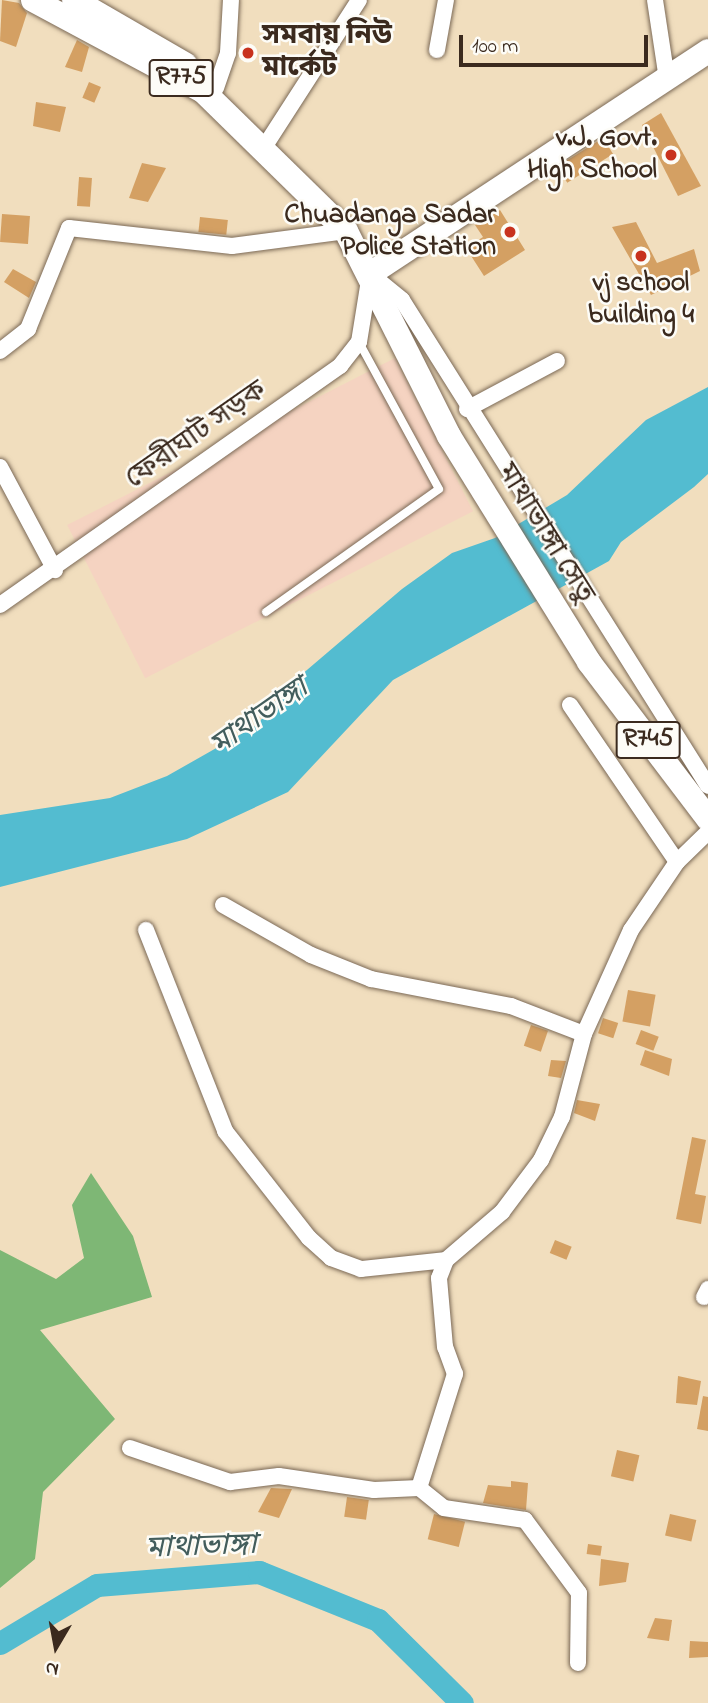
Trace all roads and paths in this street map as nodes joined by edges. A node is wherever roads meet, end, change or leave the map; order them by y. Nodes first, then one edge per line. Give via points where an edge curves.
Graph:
1 (33, 0) edge
2 (74, 0) edge
3 (231, 0) edge
4 (359, 0) edge
5 (446, 0) edge
6 (655, 0) edge
7 (437, 50) dead end
8 (708, 51) edge
9 (667, 79) junction
10 (216, 88) junction
11 (268, 143) junction
12 (346, 231) junction
13 (370, 274) junction
14 (359, 342) junction
15 (0, 351) edge
16 (556, 361) dead end
17 (470, 415) junction
18 (0, 467) edge
19 (55, 570) junction
20 (0, 605) edge
21 (266, 612) dead end
22 (589, 662) joint
23 (570, 705) dead end
24 (708, 786) edge
25 (708, 819) edge
26 (708, 832) edge
27 (677, 862) junction
28 (223, 905) dead end
29 (146, 930) dead end
30 (584, 1034) junction
31 (446, 1260) junction
32 (130, 1448) dead end
33 (419, 1488) junction
34 (578, 1663) dead end

1 - 11 main road, R775 via 203,91
2 - 10 main road, R775 via 155,42
3 - 10 street via 228,52
4 - 11 street
5 - 7 street
6 - 9 street
8 - 9 main road
9 - 13 main road
10 - 11 main road, R775
11 - 12 main road, R775
12 - 13 main road, R775
12 - 15 street via 232,246 69,228 28,329
13 - 14 street
13 - 17 street via 402,300
13 - 22 main road, মাথাভাঙ্গা সেতু / R775 via 449,436
14 - 19 street, ফেরীঘাট সড়ক via 302,395
14 - 21 lane via 439,489
16 - 17 street
17 - 24 street
18 - 19 street
19 - 20 street, ফেরীঘাট সড়ক
22 - 25 main road, R745
23 - 27 street
26 - 27 street
27 - 30 street via 631,930
28 - 30 street via 311,955 371,979 511,1006
29 - 31 street via 225,1131 309,1238 331,1258 361,1269
30 - 31 street via 566,1104 541,1160 502,1212
31 - 33 street via 439,1278 440,1320 455,1374
32 - 33 street via 230,1482 279,1476 374,1490
33 - 34 street via 444,1508 525,1520 579,1593

